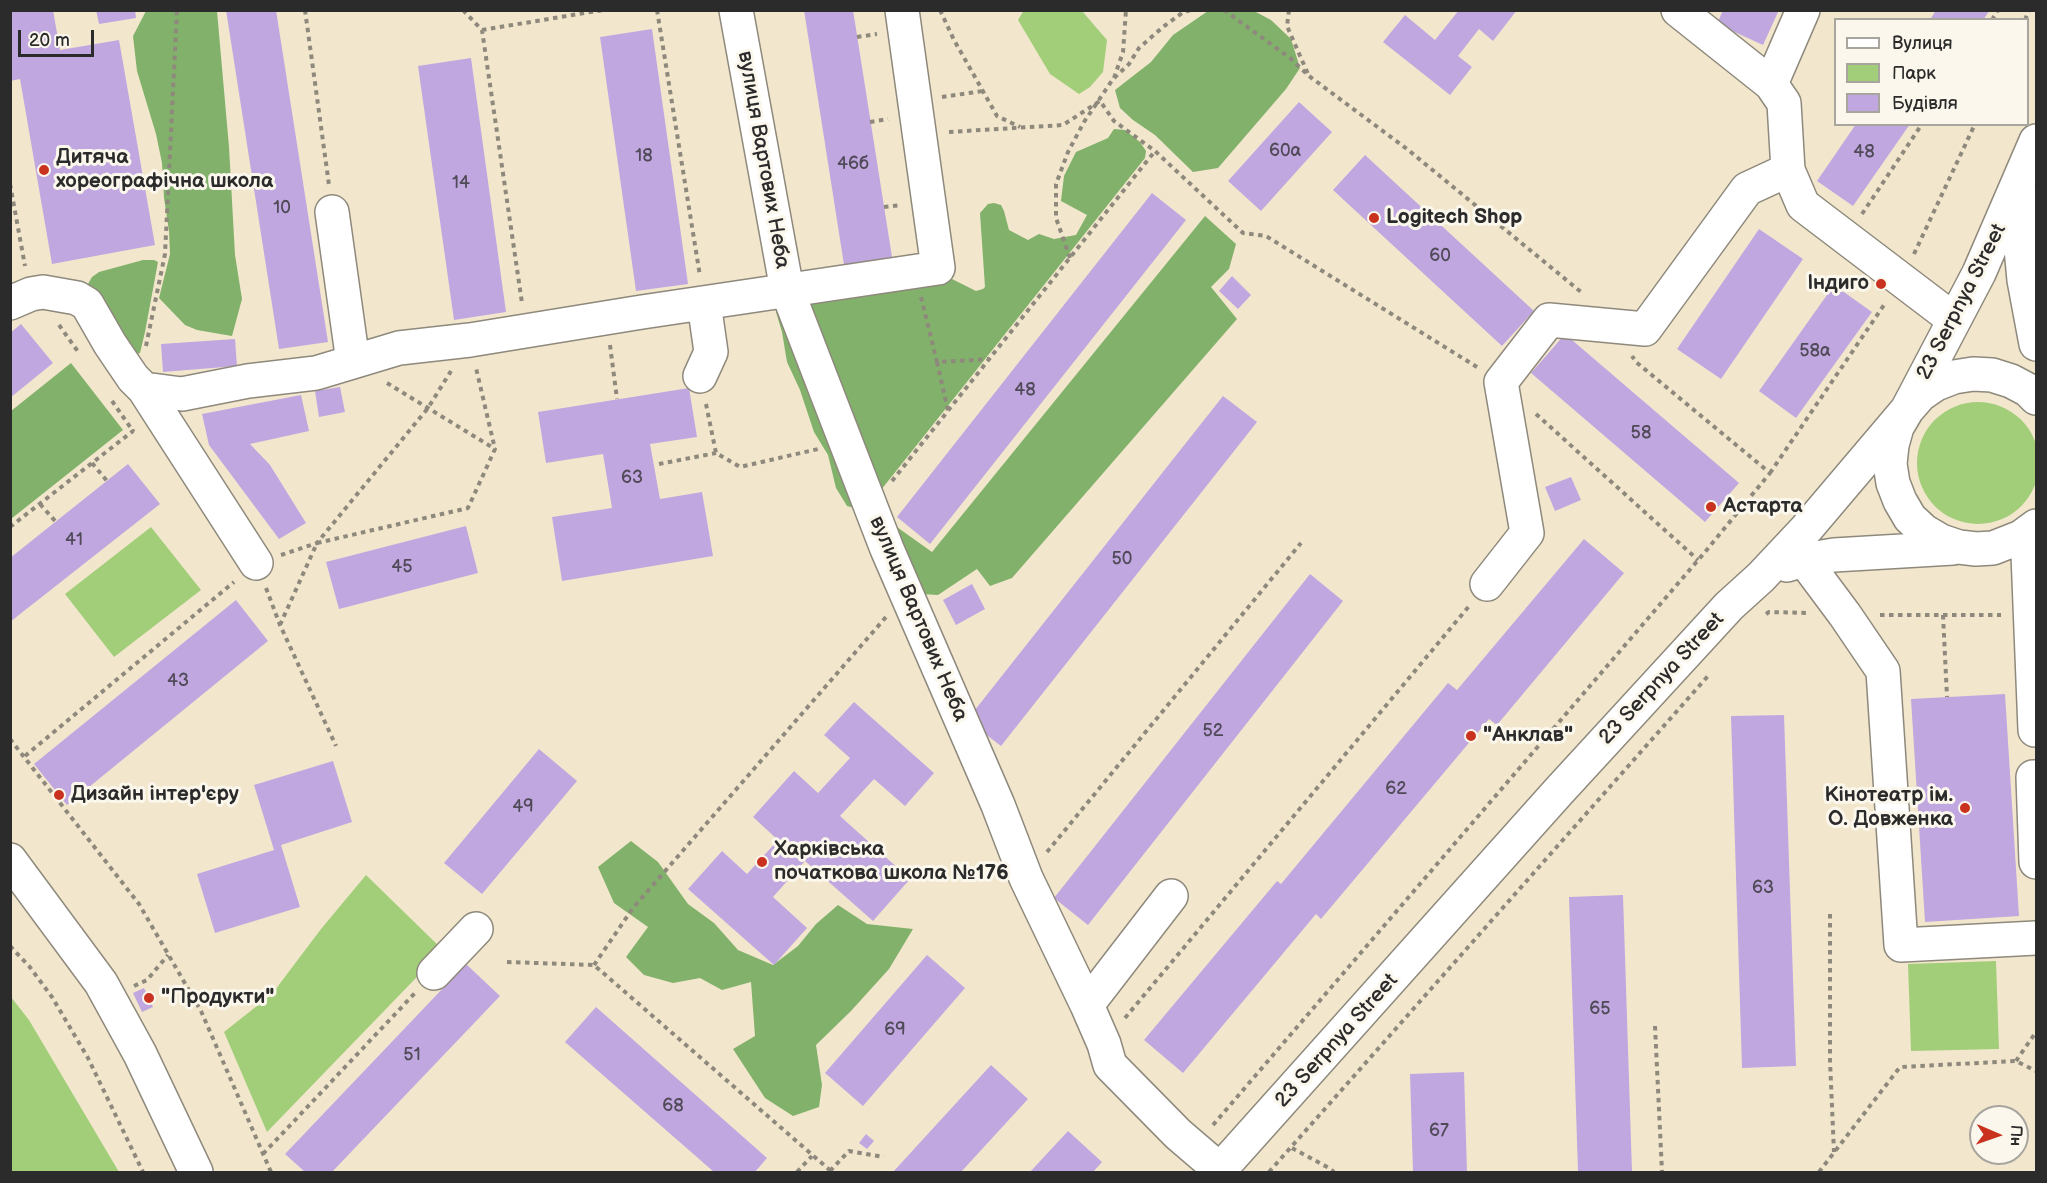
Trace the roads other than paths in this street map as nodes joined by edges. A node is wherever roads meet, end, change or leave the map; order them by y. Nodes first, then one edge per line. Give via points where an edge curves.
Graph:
1 (736, 10) edge
2 (902, 10) edge
3 (1678, 10) edge
4 (1803, 10) edge
5 (1771, 84) junction
6 (2037, 141) edge
7 (1788, 170) junction
8 (2020, 182) junction
9 (333, 212) road end
10 (787, 290) junction
11 (21, 299) edge
12 (704, 303) junction
13 (1953, 319) junction
14 (2037, 344) edge
15 (353, 362) junction
16 (700, 376) road end
17 (144, 389) junction
18 (2037, 398) edge
19 (1907, 410) junction
20 (2034, 545) edge
21 (1959, 547) junction
22 (1804, 560) junction
23 (256, 563) road end
24 (1761, 577) junction
25 (1487, 584) road end
26 (2037, 730) edge
27 (2037, 777) edge
28 (10, 860) edge
29 (2037, 862) edge
30 (1171, 897) dead end
31 (476, 929) dead end
32 (2037, 938) edge
33 (435, 973) road end
34 (1087, 1005) junction
35 (1219, 1171) edge
36 (195, 1173) edge

1 - 10 street, вулиця Вартових Неба
2 - 10 street via 938,268
3 - 5 street
4 - 5 street
5 - 7 street via 1784,103
6 - 8 street, 23 Serpnya Street
7 - 13 street via 1803,205
7 - 25 street via 1747,189 1645,329 1549,320 1501,382 1527,533
8 - 13 street, 23 Serpnya Street via 1979,273
8 - 14 street, 23 Serpnya Street via 2024,280
9 - 15 street
10 - 12 street
10 - 34 street, вулиця Вартових Неба via 887,549 1026,878
11 - 17 street via 44,292 77,298 87,304 110,344
12 - 15 street via 399,348
12 - 16 street via 711,352
13 - 19 street, 23 Serpnya Street
15 - 17 street via 316,373 182,394
17 - 23 street
18 - 19 street, 23 Serpnya Street via 2011,381 1973,374 1936,384
19 - 21 street, 23 Serpnya Street via 1892,445 1890,464 1896,492 1924,531
19 - 24 street, 23 Serpnya Street via 1838,494
20 - 21 street, 23 Serpnya Street via 2021,537 1993,548
20 - 26 street via 2030,615
21 - 22 street
22 - 24 street
22 - 32 street via 1883,671 1901,945
24 - 35 street, 23 Serpnya Street via 1729,606 1559,791
27 - 29 street via 2033,777
28 - 36 street via 101,983 140,1054
30 - 34 street
31 - 33 street
34 - 35 street, вулиця Вартових Неба via 1110,1065

